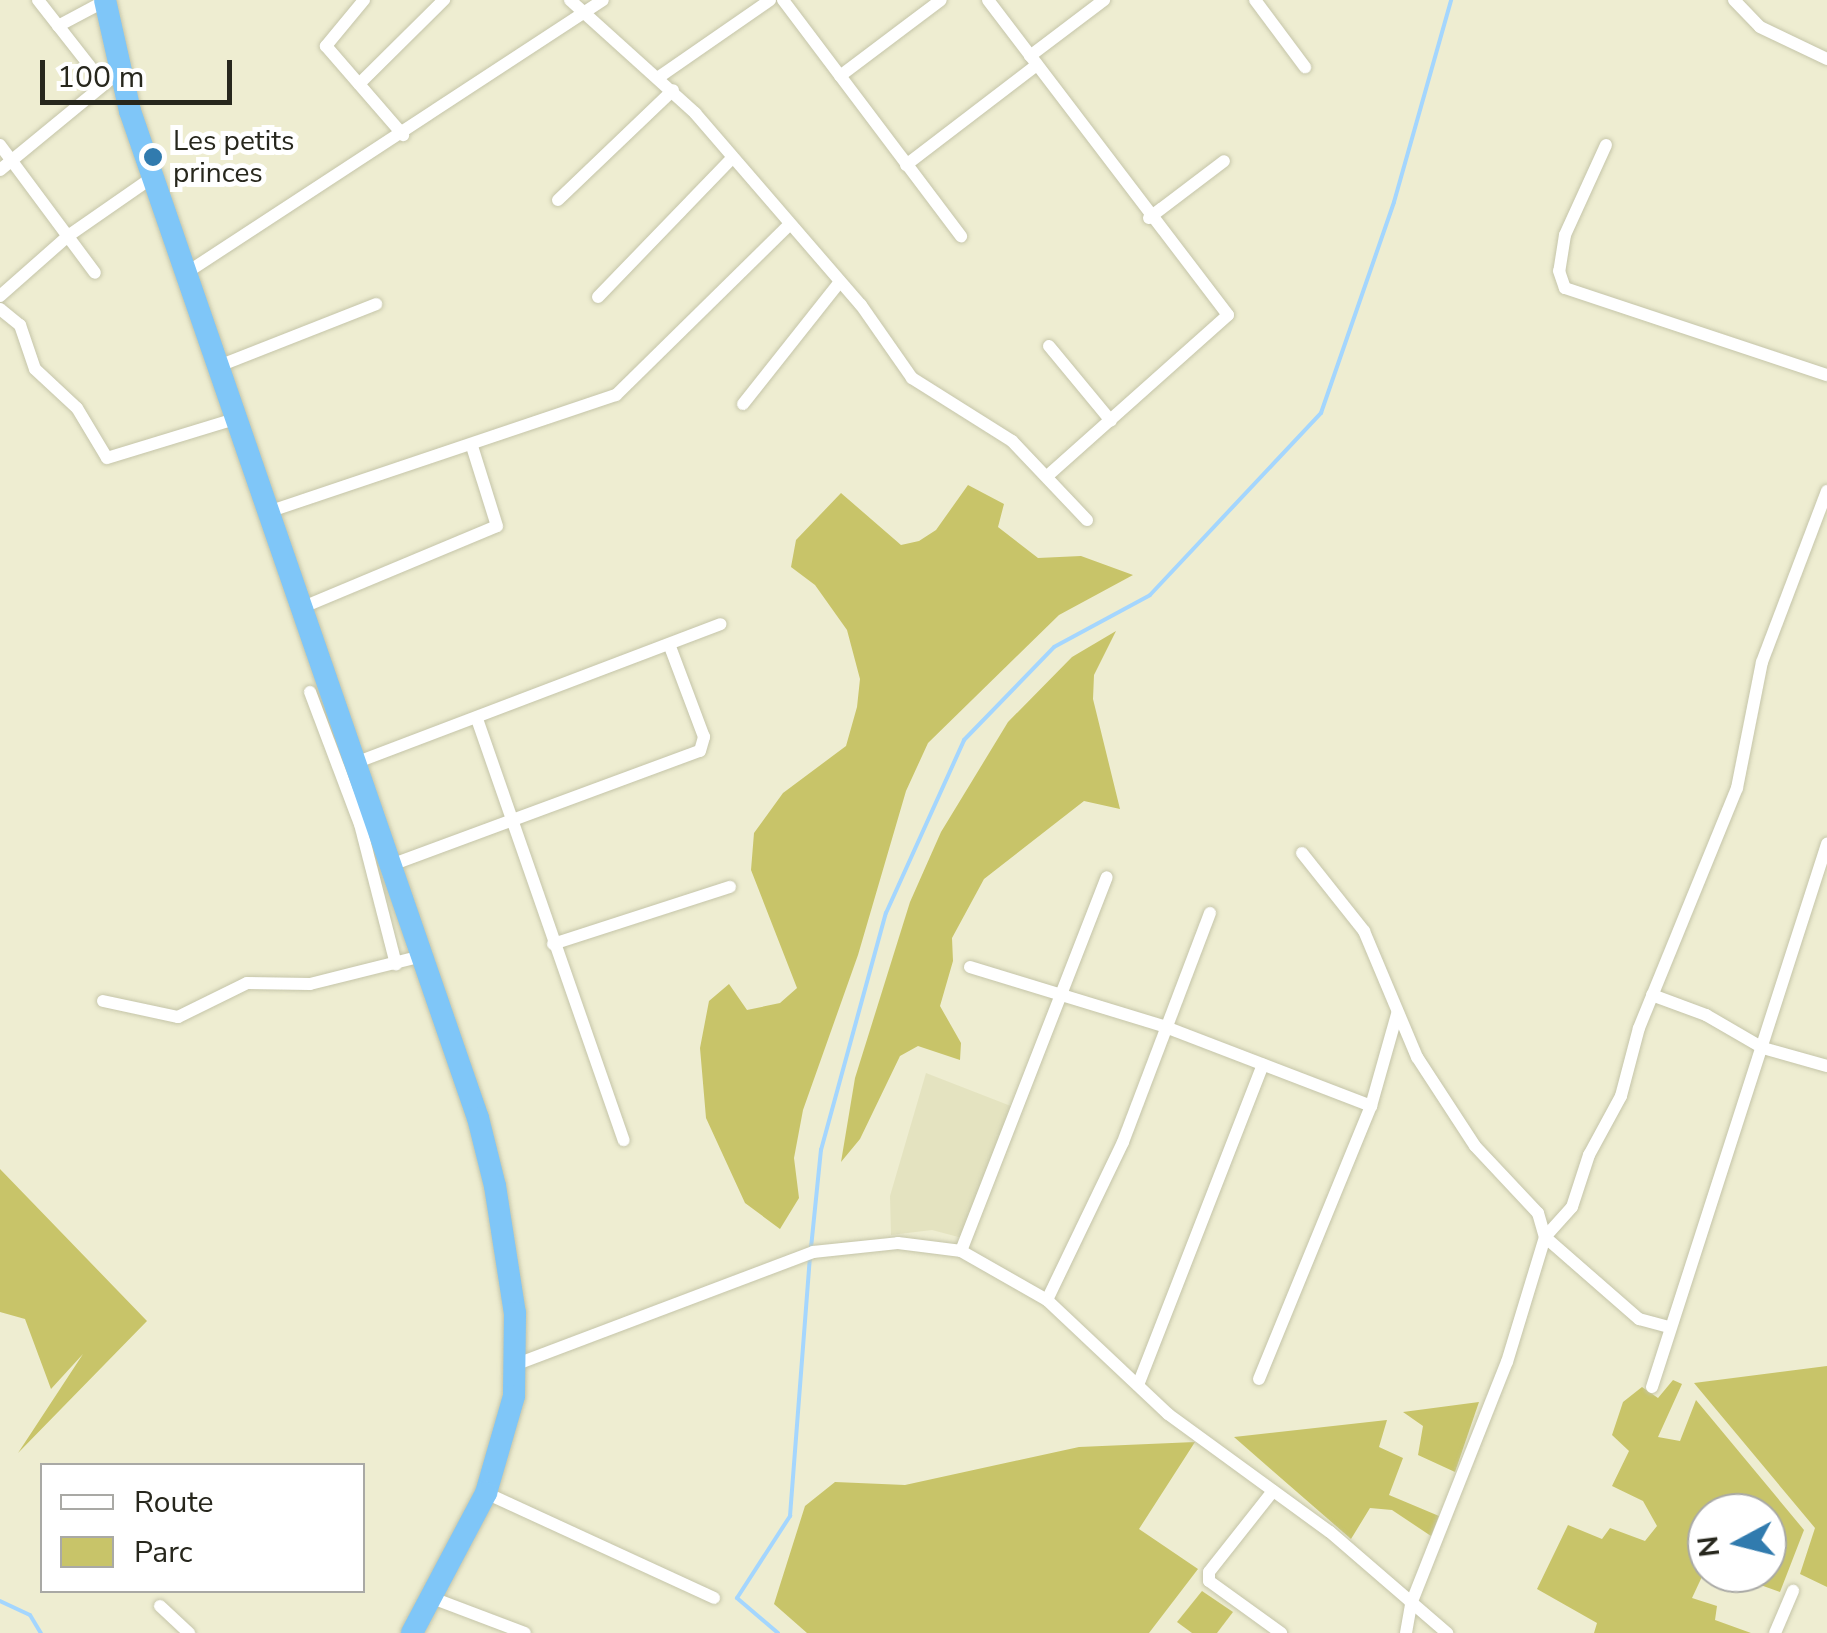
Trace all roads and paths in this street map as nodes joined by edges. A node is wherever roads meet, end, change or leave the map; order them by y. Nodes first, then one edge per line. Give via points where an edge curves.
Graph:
1 (38, 0) edge
2 (105, 0) edge
3 (364, 0) edge
4 (444, 0) edge
5 (570, 0) edge
6 (602, 0) edge
7 (770, 0) edge
8 (783, 0) edge
9 (941, 0) edge
10 (988, 0) edge
11 (1104, 0) edge
12 (1255, 0) edge
13 (1737, 1) edge
14 (584, 15) junction
15 (58, 26) junction
16 (1827, 59) edge
17 (1034, 60) junction
18 (1305, 67) dead end
19 (840, 76) junction
20 (659, 77) junction
21 (111, 78) junction
22 (359, 84) junction
23 (673, 90) junction
24 (403, 135) junction
25 (0, 144) edge
26 (1606, 145) dead end
27 (732, 158) junction
28 (1224, 161) dead end
29 (6, 165) edge
30 (906, 165) junction
31 (153, 177) junction
32 (558, 200) dead end
33 (1149, 218) junction
34 (788, 226) junction
35 (68, 236) junction
36 (961, 236) dead end
37 (95, 273) dead end
38 (186, 273) junction
39 (840, 282) junction
40 (0, 296) edge
41 (598, 297) dead end
42 (376, 304) dead end
43 (0, 310) edge
44 (1049, 346) dead end
45 (218, 366) junction
46 (1827, 375) edge
47 (743, 404) dead end
48 (238, 418) junction
49 (1110, 422) junction
50 (472, 446) junction
51 (1047, 476) junction
52 (1827, 490) edge
53 (268, 512) junction
54 (1087, 520) dead end
55 (301, 608) junction
56 (720, 624) dead end
57 (669, 644) junction
58 (310, 692) dead end
59 (477, 719) junction
60 (355, 763) junction
61 (510, 824) junction
62 (1827, 844) edge
63 (1302, 854) dead end
64 (390, 865) junction
65 (1107, 876) dead end
66 (730, 887) dead end
67 (1210, 913) dead end
68 (553, 944) junction
69 (422, 956) junction
70 (396, 964) junction
71 (970, 967) dead end
72 (1652, 994) junction
73 (1062, 995) junction
74 (102, 1001) dead end
75 (1397, 1014) junction
76 (1162, 1026) junction
77 (1763, 1048) junction
78 (1263, 1064) junction
79 (1827, 1066) edge
80 (1371, 1106) junction
81 (624, 1140) dead end
82 (1546, 1237) junction
83 (960, 1251) junction
84 (1047, 1300) junction
85 (1666, 1326) junction
86 (517, 1364) junction
87 (1259, 1379) dead end
88 (1138, 1385) junction
89 (1652, 1386) dead end
90 (1273, 1491) junction
91 (486, 1493) junction
92 (1792, 1591) dead end
93 (714, 1598) dead end
94 (435, 1600) junction
95 (1411, 1604) junction
96 (160, 1606) dead end
97 (189, 1633) edge
98 (412, 1633) edge
99 (525, 1633) edge
100 (1281, 1633) edge
101 (1406, 1633) edge
102 (1447, 1633) edge
103 (1775, 1633) edge

1 - 15 street
2 - 15 street
2 - 21 highway
3 - 22 street via 326,46
4 - 22 street
5 - 14 street
6 - 14 street
7 - 20 street
8 - 19 street
9 - 19 street
10 - 17 street
11 - 17 street
12 - 18 street
13 - 16 street via 1760,27
14 - 20 street
14 - 24 street
15 - 21 street
17 - 30 street
17 - 33 street
19 - 30 street
20 - 23 street
21 - 29 street
21 - 31 highway
22 - 24 street
23 - 27 street
23 - 32 street
24 - 38 street
25 - 29 street
26 - 46 street via 1565,235 1559,272 1566,288
27 - 34 street
27 - 41 street
28 - 33 street
29 - 35 street
30 - 36 street
31 - 35 street
31 - 38 highway
33 - 49 street via 1228,316
34 - 39 street
34 - 50 street via 632,384
35 - 37 street
35 - 40 street
38 - 45 highway
39 - 47 street
39 - 51 street via 912,378 972,412
42 - 45 street
43 - 48 street via 20,325 35,369 78,408 107,458
44 - 49 street
45 - 48 highway
48 - 53 highway
49 - 51 street
50 - 53 street via 445,448
50 - 55 street via 497,526
51 - 54 street
52 - 72 street via 1762,662 1737,788
53 - 55 highway
55 - 60 highway
56 - 57 street
57 - 59 street
57 - 61 street via 704,737 700,751
58 - 70 street via 360,824
59 - 60 street
59 - 61 street
60 - 64 highway
61 - 64 street
61 - 68 street
62 - 77 street
63 - 75 street via 1358,921
64 - 69 highway
65 - 73 street
66 - 68 street
67 - 76 street
68 - 81 street
69 - 70 street
69 - 86 highway via 495,1186
70 - 74 street via 310,984 246,982 178,1017
71 - 73 street
72 - 77 street
72 - 82 street via 1621,1096 1588,1155 1572,1207
73 - 76 street
73 - 83 street
75 - 80 street
75 - 82 street via 1475,1146 1538,1213
76 - 78 street
76 - 84 street via 1122,1142
77 - 79 street
77 - 85 street
78 - 80 street
78 - 88 street
80 - 87 street
82 - 85 street via 1639,1318
82 - 95 street via 1507,1362
83 - 84 street
83 - 86 street via 898,1243 813,1252
84 - 88 street
85 - 89 street
86 - 91 highway via 509,1424
88 - 90 street
90 - 95 street
90 - 100 street via 1209,1572 1209,1581
91 - 93 street
91 - 94 highway
92 - 103 street
94 - 98 highway
94 - 99 street
95 - 101 street
95 - 102 street
96 - 97 street

